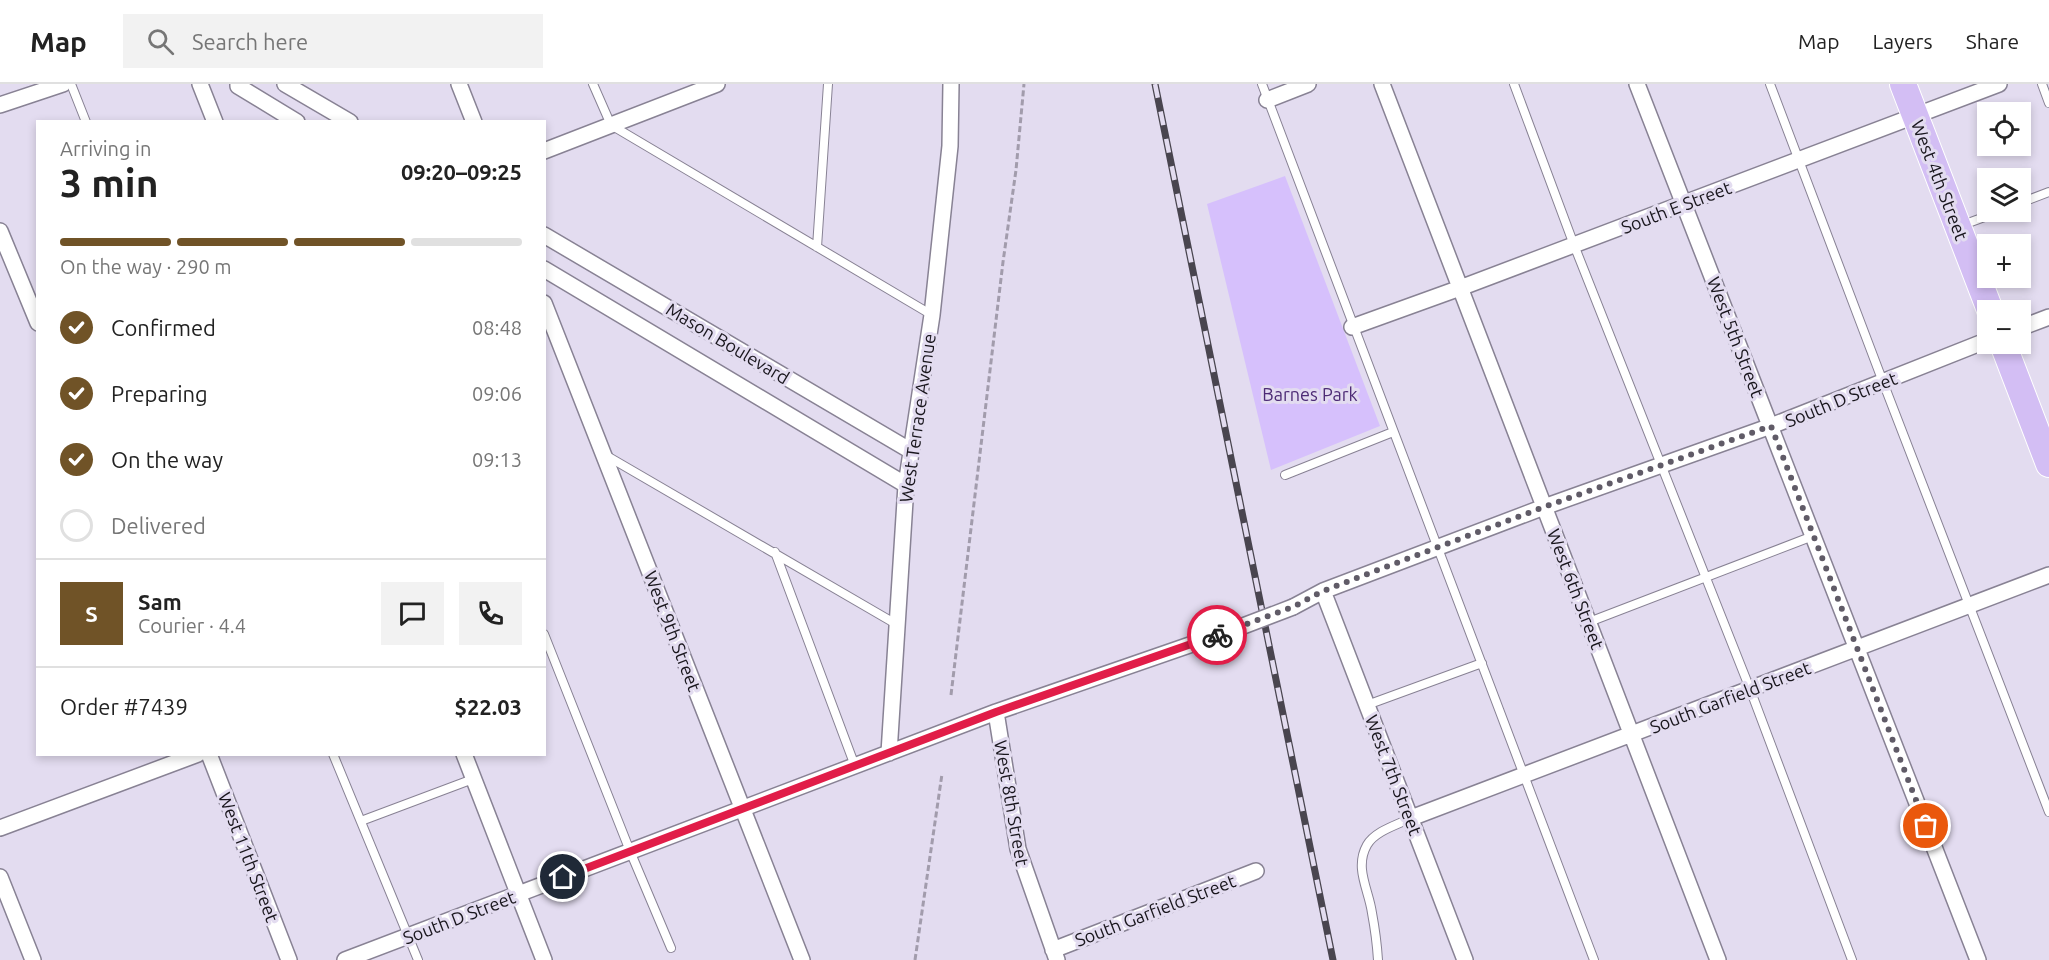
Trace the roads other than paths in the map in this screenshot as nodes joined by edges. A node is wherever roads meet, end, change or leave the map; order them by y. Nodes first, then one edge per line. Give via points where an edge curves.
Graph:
1 (63, 84) edge
2 (71, 84) edge
3 (200, 84) edge
4 (238, 84) edge
5 (285, 84) edge
6 (459, 84) edge
7 (593, 84) edge
8 (717, 84) edge
9 (828, 84) edge
10 (951, 84) edge
11 (1262, 84) edge
12 (1308, 84) edge
13 (1382, 84) edge
14 (1514, 84) edge
15 (1637, 84) edge
16 (1770, 84) edge
17 (1903, 84) edge
18 (1999, 84) edge
19 (2042, 84) edge
20 (1267, 100) junction
21 (2049, 103) edge
22 (0, 105) edge
23 (1916, 117) junction
24 (85, 120) edge
25 (214, 120) edge
26 (294, 120) edge
27 (347, 120) edge
28 (473, 120) edge
29 (611, 126) junction
30 (546, 150) edge
31 (1799, 161) junction
32 (2049, 192) edge
33 (2031, 199) edge
34 (1684, 204) junction
35 (1977, 220) edge
36 (1958, 227) junction
37 (0, 231) edge
38 (546, 236) edge
39 (1574, 245) junction
40 (817, 247) junction
41 (546, 270) edge
42 (1460, 288) junction
43 (1986, 300) edge
44 (546, 308) edge
45 (932, 315) junction
46 (2049, 317) edge
47 (36, 318) edge
48 (2031, 323) edge
49 (1352, 327) junction
50 (1977, 344) edge
51 (2007, 354) edge
52 (1883, 382) junction
53 (1771, 426) junction
54 (1393, 432) junction
55 (911, 451) junction
56 (604, 455) junction
57 (2049, 464) edge
58 (1661, 466) junction
59 (1285, 475) dead end
60 (906, 485) junction
61 (1544, 507) junction
62 (1813, 536) junction
63 (1438, 547) junction
64 (775, 552) junction
65 (2049, 575) edge
66 (1705, 577) junction
67 (1323, 591) junction
68 (1970, 605) junction
69 (1588, 622) junction
70 (896, 624) junction
71 (546, 639) edge
72 (1857, 648) junction
73 (1482, 663) junction
74 (1750, 689) junction
75 (1367, 705) junction
76 (996, 712) junction
77 (1632, 734) junction
78 (889, 753) junction
79 (193, 756) edge
80 (210, 756) edge
81 (334, 756) edge
82 (465, 756) edge
83 (855, 766) junction
84 (1523, 775) junction
85 (473, 779) junction
86 (742, 808) junction
87 (2049, 812) edge
88 (1411, 818) junction
89 (361, 821) junction
90 (0, 828) edge
91 (630, 851) junction
92 (1256, 871) dead end
93 (0, 876) edge
94 (518, 894) junction
95 (408, 936) junction
96 (671, 948) dead end
97 (1055, 955) edge
98 (33, 960) edge
99 (289, 960) edge
100 (345, 960) edge
101 (418, 960) edge
102 (544, 960) edge
103 (802, 960) edge
104 (1378, 960) edge
105 (1465, 960) edge
106 (1594, 960) edge
107 (1718, 960) edge
108 (1852, 960) edge
109 (1977, 960) edge

1 - 22 street
2 - 24 lane
3 - 25 street
4 - 26 street
5 - 27 street
6 - 28 street
7 - 29 lane
8 - 29 street
9 - 40 lane
10 - 45 street, West Terrace Avenue via 950,146
11 - 20 lane
12 - 20 street
13 - 42 street, West 6th Street
14 - 39 lane
15 - 34 street, West 5th Street
16 - 31 lane
17 - 23 highway, West 4th Street
18 - 23 street, South E Street
19 - 21 lane
20 - 49 lane
23 - 31 street, South E Street
23 - 36 highway, West 4th Street
29 - 30 street
29 - 40 lane
31 - 34 street, South E Street
31 - 52 lane
32 - 33 lane
34 - 39 street, South E Street
34 - 53 street, West 5th Street
35 - 36 lane
36 - 43 highway, West 4th Street
37 - 47 street
38 - 55 street, Mason Boulevard
39 - 42 street, South E Street
39 - 58 lane
40 - 45 lane
41 - 60 street, Mason Boulevard
42 - 49 street, South E Street
42 - 61 street, West 6th Street
44 - 56 street, West 9th Street
45 - 55 street, West Terrace Avenue
46 - 48 street
49 - 54 lane
50 - 52 street, South D Street
51 - 57 highway
52 - 53 street, South D Street
52 - 68 lane
53 - 58 street, South D Street
53 - 62 street, West 5th Street
54 - 59 lane
54 - 63 lane
55 - 60 street, West Terrace Avenue
56 - 64 lane
56 - 86 street, West 9th Street
58 - 61 street, South D Street
58 - 66 lane
60 - 70 street, West Terrace Avenue
61 - 63 street, South D Street
61 - 69 street, West 6th Street
62 - 66 lane
62 - 72 street, West 5th Street
63 - 67 street, South D Street
63 - 73 lane
64 - 70 lane
64 - 83 lane
65 - 68 street, South Garfield Street
66 - 69 lane
66 - 74 lane
67 - 75 street, West 7th Street
67 - 76 street, South D Street, bridge via 1230,631
68 - 72 street, South Garfield Street
68 - 87 lane
69 - 77 street, West 6th Street
70 - 78 street, West Terrace Avenue
71 - 91 lane
72 - 74 street, South Garfield Street
72 - 109 street, West 5th Street
73 - 75 lane
73 - 84 lane
74 - 77 street, South Garfield Street
74 - 108 lane
75 - 88 street, West 7th Street
76 - 78 street, South D Street
76 - 97 street, West 8th Street via 1018,849
77 - 84 street, South Garfield Street
77 - 107 street, West 6th Street
78 - 83 street, South D Street
79 - 90 street
80 - 99 street, West 11th Street
81 - 89 lane
82 - 85 street
83 - 86 street, South D Street
84 - 88 street, South Garfield Street
84 - 106 lane
85 - 89 lane
85 - 94 street
86 - 91 street, South D Street
86 - 103 street, West 9th Street
88 - 104 lane via 1377,834 1367,844 1362,860
88 - 105 street, West 7th Street
89 - 95 lane
91 - 94 street, South D Street
91 - 96 lane
92 - 97 street, South Garfield Street
93 - 98 street
94 - 95 street, South D Street
94 - 102 street
95 - 100 street, South D Street
95 - 101 lane

